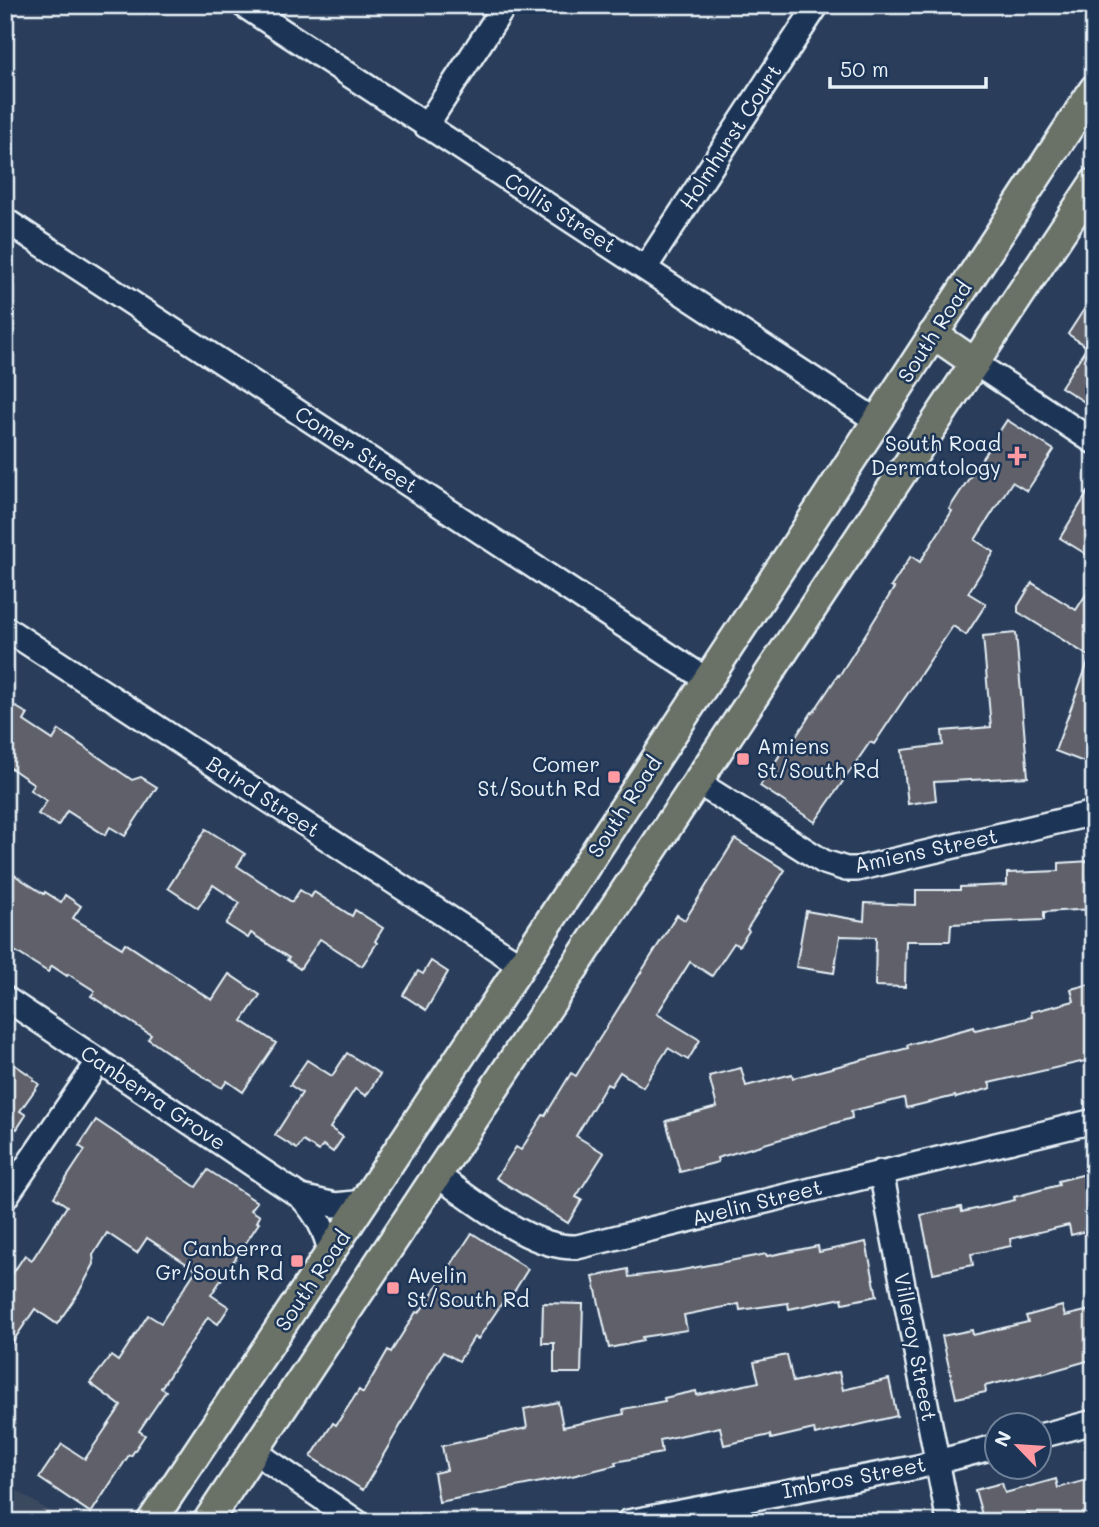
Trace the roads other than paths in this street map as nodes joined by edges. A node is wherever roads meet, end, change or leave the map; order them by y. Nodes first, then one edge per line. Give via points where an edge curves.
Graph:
1 (243, 5) edge
2 (505, 5) edge
3 (817, 5) edge
4 (1094, 89) edge
5 (426, 126) junction
6 (1094, 183) edge
7 (5, 220) edge
8 (645, 268) junction
9 (933, 334) junction
10 (975, 363) junction
11 (877, 421) junction
12 (1094, 442) edge
13 (5, 628) edge
14 (707, 680) junction
15 (697, 782) junction
16 (1094, 813) edge
17 (521, 965) junction
18 (5, 998) edge
19 (99, 1061) junction
20 (1094, 1121) edge
21 (881, 1172) junction
22 (436, 1175) junction
23 (301, 1197) junction
24 (5, 1198) edge
25 (365, 1202) junction
26 (331, 1254) junction
27 (259, 1362) junction
28 (296, 1387) junction
29 (1094, 1422) edge
30 (1054, 1432) edge
31 (984, 1450) edge
32 (254, 1451) junction
33 (937, 1462) junction
34 (151, 1522) edge
35 (207, 1522) edge
36 (357, 1522) edge
37 (628, 1522) edge
38 (949, 1522) edge

1 - 5 street, Collis Street
2 - 5 street
3 - 8 street, Holmhurst Court
4 - 9 main road, South Road
5 - 8 street, Collis Street
6 - 10 main road
7 - 14 street, Comer Street
8 - 11 street, Collis Street
9 - 10 main road
9 - 11 main road, South Road
10 - 12 street
10 - 15 main road
11 - 14 main road, South Road
13 - 17 street, Baird Street
14 - 17 main road, South Road
15 - 16 street, Amiens Street via 824,862 846,869
15 - 22 main road
17 - 25 main road, South Road
18 - 19 street, Canberra Grove
19 - 23 street, Canberra Grove
19 - 24 street
20 - 21 street, Avelin Street
21 - 22 street, Avelin Street via 601,1243 562,1248 533,1239
21 - 33 street, Villeroy Street
22 - 28 main road
23 - 25 street, Canberra Grove via 335,1205
23 - 26 street, Canberra Grove via 323,1227
25 - 26 main road, South Road
26 - 27 main road, South Road
27 - 28 main road
27 - 34 main road, South Road
28 - 32 main road
29 - 30 street
31 - 33 street, Imbros Street
32 - 35 main road
32 - 36 street
33 - 37 street, Imbros Street
33 - 38 street, Villeroy Street

